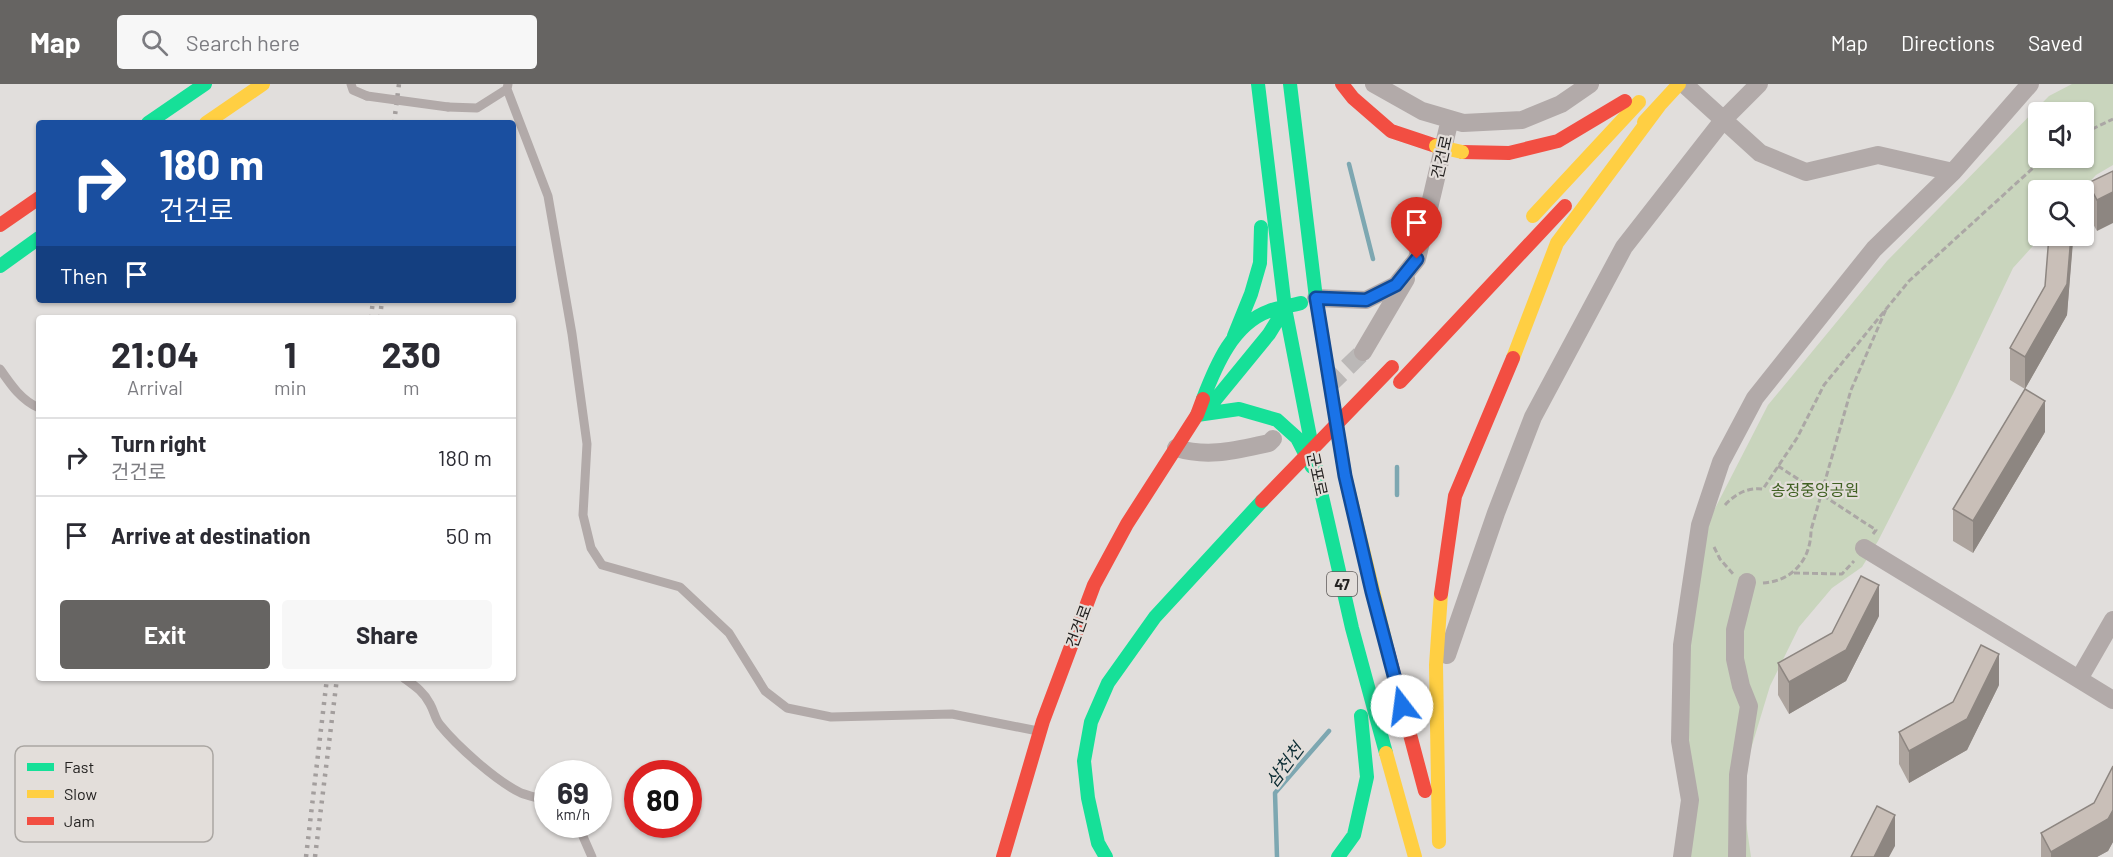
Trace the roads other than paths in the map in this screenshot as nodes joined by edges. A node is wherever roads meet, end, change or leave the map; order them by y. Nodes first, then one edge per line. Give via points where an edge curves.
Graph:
1 (205, 84) edge
2 (263, 84) edge
3 (351, 84) edge
4 (1258, 84) edge
5 (1290, 84) edge
6 (1342, 84) edge
7 (1374, 84) edge
8 (1590, 84) edge
9 (1679, 84) edge
10 (1684, 84) edge
11 (1759, 84) edge
12 (2030, 84) edge
13 (508, 86) edge
14 (1659, 106) junction
15 (1449, 119) junction
16 (1724, 119) junction
17 (152, 120) edge
18 (210, 120) edge
19 (1953, 172) junction
20 (36, 200) edge
21 (1272, 203) junction
22 (1527, 222) dead end
23 (0, 225) edge
24 (36, 240) edge
25 (1417, 259) junction
26 (0, 266) edge
27 (1316, 298) junction
28 (1285, 308) junction
29 (1234, 336) junction
30 (1363, 352) tunnel mouth
31 (1396, 363) dead end
32 (0, 369) edge
33 (1396, 386) dead end
34 (36, 406) edge
35 (1197, 415) junction
36 (1353, 432) dead end
37 (1273, 439) dead end
38 (1176, 448) junction
39 (1312, 483) junction
40 (1864, 548) road end
41 (1747, 582) road end
42 (2113, 620) edge
43 (1352, 628) junction
44 (2079, 680) junction
45 (409, 681) edge
46 (1436, 687) junction
47 (2113, 700) edge
48 (1040, 732) junction
49 (534, 797) edge
50 (584, 838) edge
51 (1439, 842) junction
52 (592, 857) edge
53 (1003, 857) edge
54 (1106, 857) edge
55 (1338, 857) edge
56 (1415, 857) edge
57 (1443, 857) edge
58 (1682, 857) edge
59 (1737, 857) edge

1 - 17 main road
2 - 18 main road
3 - 13 lane, bridge via 353,90 367,96 477,108
4 - 21 main road, 군포로 / 47
5 - 27 main road, 군포로 / 47
6 - 22 main road, bridge via 1390,131 1462,152 1509,153 1558,141 1645,92
7 - 15 street via 1422,111
8 - 15 street via 1560,104 1522,120 1463,123
9 - 14 main road
10 - 16 street
11 - 16 street
12 - 19 street
13 - 48 lane via 548,196 587,444 583,515 591,548 602,565 680,587 729,633 765,691 787,708 831,717 952,714
14 - 33 main road
14 - 46 main road via 1557,243 1455,496 1442,575
15 - 25 street, 건건로
16 - 19 street via 1760,153 1806,172 1878,155
16 - 46 street via 1624,247 1533,417
19 - 58 street via 1874,249 1755,398 1721,462 1700,525 1682,645 1680,741 1690,800
20 - 23 main road
21 - 28 main road, 군포로 / 47
21 - 29 main road via 1262,211 1260,263
24 - 26 main road
25 - 27 street, 건건로 via 1396,285 1366,300
25 - 30 street
27 - 28 main road, 건건로
27 - 51 main road, 군포로 / 47 via 1345,476
28 - 29 main road, 건건로 via 1253,319
28 - 35 main road, 건건로 via 1215,400
28 - 39 main road, 군포로 / 47
29 - 35 main road, 건건로
31 - 54 main road, bridge via 1155,617 1108,682 1091,722 1084,761 1098,843
32 - 34 lane via 16,392
35 - 38 main road, 건건로
35 - 39 main road via 1239,409 1277,420 1298,438
36 - 39 main road
37 - 38 street via 1217,454
38 - 48 main road, 건건로 via 1127,524 1094,585
39 - 43 main road, 군포로 / 47
40 - 44 street
41 - 59 street via 1735,630 1735,659 1749,706 1738,775
42 - 44 street
43 - 55 main road via 1367,777 1354,835
43 - 56 main road, 군포로 / 47
44 - 47 street
45 - 49 lane via 420,689 451,738 506,785
46 - 51 main road
48 - 53 main road, 건건로
50 - 52 lane
51 - 57 main road, 군포로 / 47

